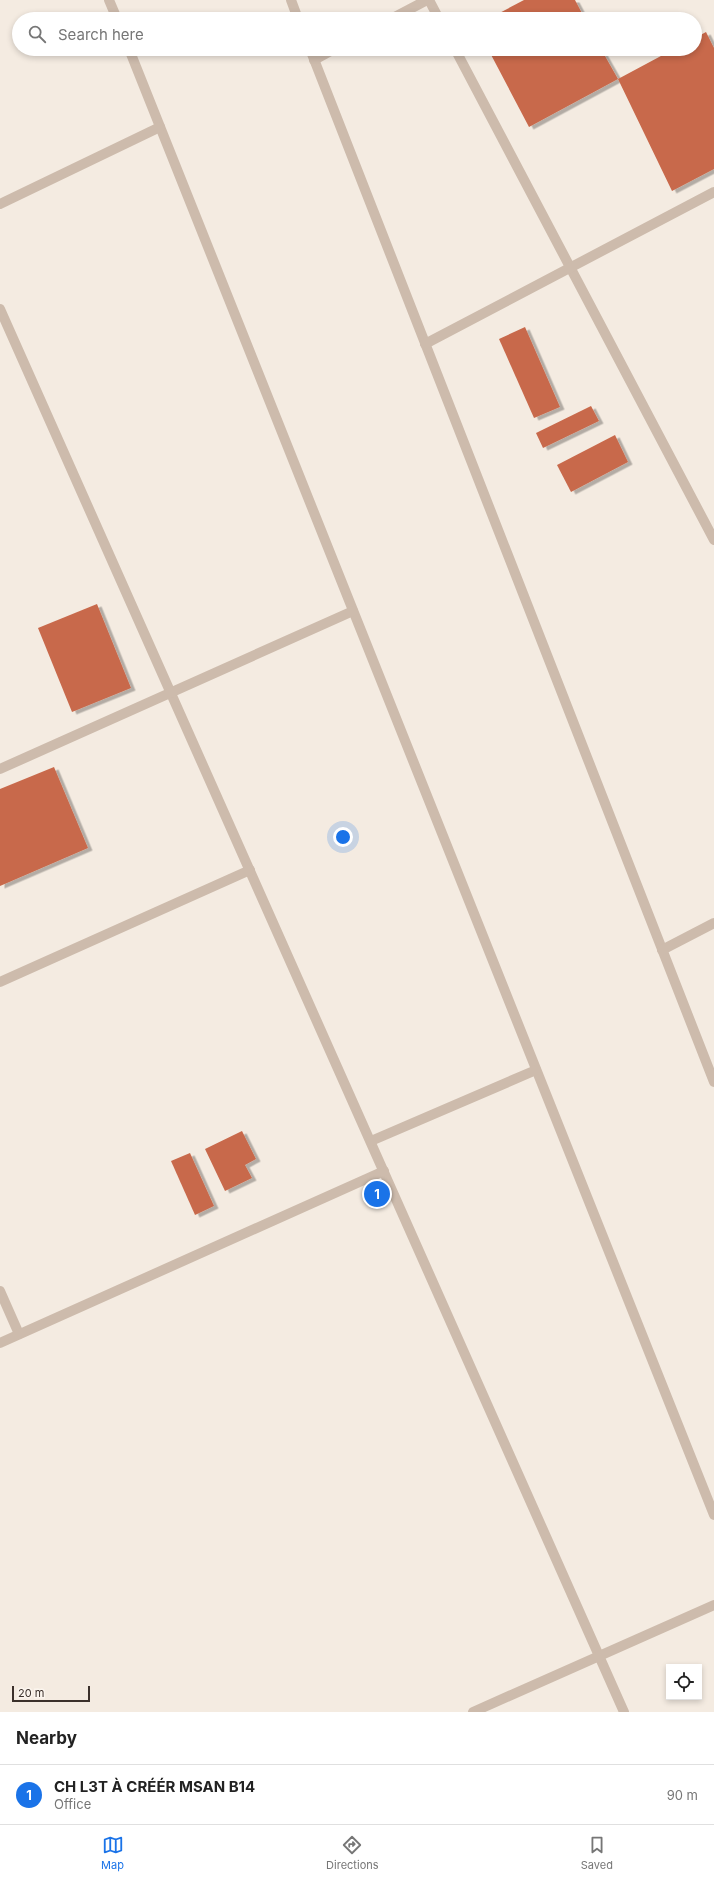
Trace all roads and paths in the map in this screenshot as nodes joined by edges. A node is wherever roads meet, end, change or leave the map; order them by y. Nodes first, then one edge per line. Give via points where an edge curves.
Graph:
1 (109, 0) edge
2 (291, 0) edge
3 (428, 0) edge
4 (114, 12) edge
5 (295, 12) edge
6 (405, 12) edge
7 (436, 12) edge
8 (132, 56) edge
9 (313, 56) edge
10 (321, 56) edge
11 (459, 56) edge
12 (314, 60) junction
13 (160, 127) junction
14 (714, 192) edge
15 (0, 204) edge
16 (571, 268) junction
17 (0, 309) edge
18 (425, 344) junction
19 (714, 540) edge
20 (353, 611) junction
21 (171, 692) junction
22 (0, 768) edge
23 (250, 870) junction
24 (714, 923) edge
25 (662, 950) junction
26 (0, 982) edge
27 (536, 1070) junction
28 (714, 1082) edge
29 (371, 1141) junction
30 (384, 1171) junction
31 (0, 1291) edge
32 (19, 1334) junction
33 (0, 1343) edge
34 (714, 1516) edge
35 (714, 1605) edge
36 (599, 1656) junction
37 (472, 1712) edge
38 (624, 1712) edge

1 - 4 street
2 - 5 street
3 - 6 street
3 - 7 street
8 - 13 street
9 - 12 street
10 - 12 street
11 - 16 street
12 - 18 street
13 - 15 street
13 - 20 street
14 - 16 street
16 - 18 street
16 - 19 street
17 - 21 street
18 - 25 street
20 - 21 street
20 - 27 street
21 - 22 street
21 - 23 street
23 - 26 street
23 - 29 street
24 - 25 street
25 - 28 street
27 - 29 street
27 - 34 street
29 - 30 street
30 - 32 street
30 - 36 street
31 - 32 street
32 - 33 street
35 - 36 street
36 - 37 street
36 - 38 street

